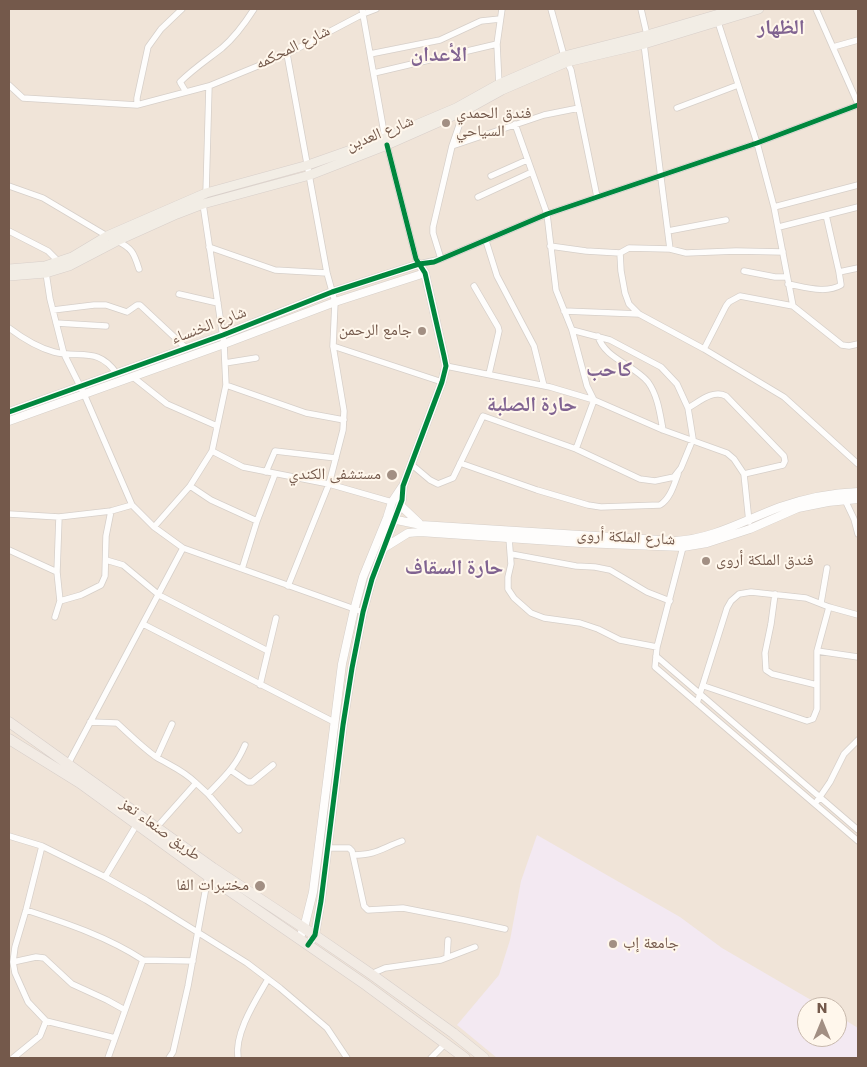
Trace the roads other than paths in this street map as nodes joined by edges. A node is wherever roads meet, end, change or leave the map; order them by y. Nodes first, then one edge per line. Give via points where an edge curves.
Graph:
1 (182, 9) edge
2 (254, 9) edge
3 (376, 9) edge
4 (502, 9) edge
5 (551, 9) edge
6 (641, 9) edge
7 (736, 9) edge
8 (759, 9) edge
9 (816, 9) edge
10 (362, 11) edge
11 (715, 15) edge
12 (500, 19) junction
13 (645, 40) junction
14 (858, 40) edge
15 (497, 44) junction
16 (833, 47) junction
17 (287, 54) junction
18 (370, 54) junction
19 (565, 59) junction
20 (374, 73) junction
21 (9, 85) edge
22 (738, 85) junction
23 (209, 86) junction
24 (500, 87) junction
25 (186, 92) junction
26 (858, 104) edge
27 (137, 105) junction
28 (579, 108) junction
29 (677, 108) dead end
30 (464, 111) junction
31 (515, 124) junction
32 (386, 141) junction
33 (757, 143) junction
34 (452, 146) junction
35 (528, 160) junction
36 (308, 165) junction
37 (532, 172) junction
38 (310, 175) junction
39 (660, 175) junction
40 (491, 176) dead end
41 (858, 185) edge
42 (9, 186) edge
43 (206, 193) junction
44 (478, 197) dead end
45 (597, 197) junction
46 (203, 204) junction
47 (774, 207) junction
48 (858, 207) edge
49 (547, 214) junction
50 (826, 215) junction
51 (726, 220) dead end
52 (779, 227) junction
53 (9, 231) edge
54 (668, 231) junction
55 (107, 236) junction
56 (117, 241) junction
57 (486, 241) junction
58 (550, 246) junction
59 (209, 247) junction
60 (670, 249) junction
61 (783, 252) junction
62 (620, 253) junction
63 (441, 259) junction
64 (58, 261) junction
65 (434, 262) junction
66 (419, 264) junction
67 (139, 268) dead end
68 (858, 268) edge
69 (9, 269) edge
70 (744, 271) dead end
71 (839, 272) junction
72 (46, 273) junction
73 (327, 273) junction
74 (425, 274) junction
75 (9, 276) edge
76 (787, 277) junction
77 (788, 284) junction
78 (474, 286) dead end
79 (332, 292) junction
80 (179, 294) dead end
81 (334, 302) junction
82 (218, 303) junction
83 (793, 306) junction
84 (53, 310) junction
85 (564, 311) junction
86 (639, 314) junction
87 (56, 324) junction
88 (106, 326) dead end
89 (9, 328) edge
90 (572, 330) junction
91 (223, 335) junction
92 (598, 336) junction
93 (224, 344) junction
94 (858, 344) edge
95 (333, 346) junction
96 (186, 348) junction
97 (704, 350) junction
98 (64, 354) junction
99 (256, 358) dead end
100 (225, 363) junction
101 (446, 366) junction
102 (117, 374) junction
103 (489, 374) junction
104 (133, 377) junction
105 (442, 382) junction
106 (226, 385) junction
107 (544, 386) junction
108 (83, 391) junction
109 (594, 400) junction
110 (688, 408) junction
111 (9, 412) edge
112 (344, 420) junction
113 (9, 421) edge
114 (217, 426) junction
115 (663, 430) junction
116 (693, 439) junction
117 (576, 449) junction
118 (212, 451) junction
119 (336, 458) junction
120 (460, 463) junction
121 (411, 464) junction
122 (858, 464) edge
123 (266, 472) junction
124 (275, 474) junction
125 (678, 474) junction
126 (744, 474) junction
127 (329, 484) junction
128 (190, 486) junction
129 (858, 492) edge
130 (858, 499) edge
131 (845, 500) junction
132 (396, 503) junction
133 (132, 505) junction
134 (111, 511) junction
135 (9, 514) edge
136 (59, 517) junction
137 (391, 519) junction
138 (256, 521) junction
139 (749, 524) junction
140 (154, 527) junction
141 (420, 528) junction
142 (858, 534) edge
143 (509, 538) junction
144 (683, 547) junction
145 (182, 548) junction
146 (384, 548) junction
147 (9, 550) edge
148 (511, 554) junction
149 (106, 560) junction
150 (827, 568) dead end
151 (242, 569) junction
152 (57, 572) junction
153 (288, 586) junction
154 (775, 594) junction
155 (159, 595) junction
156 (60, 601) junction
157 (670, 601) junction
158 (821, 603) junction
159 (829, 607) junction
160 (354, 610) junction
161 (363, 612) junction
162 (858, 615) edge
163 (55, 617) dead end
164 (276, 618) dead end
165 (143, 624) junction
166 (657, 646) junction
167 (268, 650) junction
168 (817, 651) junction
169 (656, 656) junction
170 (858, 658) edge
171 (260, 684) junction
172 (817, 685) junction
173 (704, 686) junction
174 (700, 693) junction
175 (697, 703) junction
176 (9, 722) edge
177 (90, 722) junction
178 (334, 722) junction
179 (172, 724) dead end
180 (858, 740) edge
181 (10, 743) edge
182 (245, 745) dead end
183 (156, 757) junction
184 (68, 764) junction
185 (273, 765) dead end
186 (232, 771) junction
187 (196, 782) junction
188 (208, 794) junction
189 (820, 795) junction
190 (815, 804) junction
191 (137, 824) junction
192 (156, 828) junction
193 (239, 830) dead end
194 (858, 830) edge
195 (9, 836) edge
196 (402, 841) dead end
197 (858, 841) edge
198 (42, 846) junction
199 (327, 848) junction
200 (353, 855) junction
201 (208, 876) junction
202 (105, 877) junction
203 (26, 910) junction
204 (304, 928) junction
205 (505, 930) dead end
206 (197, 932) junction
207 (315, 935) junction
208 (299, 939) junction
209 (448, 940) dead end
210 (308, 945) junction
211 (475, 947) dead end
212 (447, 956) junction
213 (143, 960) junction
214 (192, 961) junction
215 (13, 962) junction
216 (371, 974) junction
217 (268, 979) junction
218 (125, 1010) junction
219 (46, 1021) junction
220 (115, 1038) junction
221 (446, 1043) junction
222 (14, 1058) edge
223 (108, 1058) edge
224 (169, 1058) edge
225 (238, 1058) edge
226 (347, 1058) edge
227 (431, 1058) edge
228 (465, 1058) edge
229 (484, 1058) edge

1 - 27 street via 148,47
2 - 25 street via 222,48 180,82
3 - 10 street, شارع المحكمه
4 - 12 street
5 - 19 street
6 - 13 street
7 - 11 main road, شارع العدين
8 - 11 main road, شارع العدين
9 - 16 street
10 - 17 street, شارع المحكمه
10 - 18 street
11 - 13 main road, شارع العدين
11 - 22 street
12 - 15 street
12 - 18 street via 481,21 440,40
13 - 19 main road, شارع العدين
13 - 39 street
14 - 16 street
15 - 20 street
15 - 24 street
16 - 26 street
17 - 23 street, شارع المحكمه
17 - 36 street
18 - 20 street
19 - 24 main road, شارع العدين
19 - 28 street via 571,70
20 - 32 street
21 - 27 street, شارع المحكمه via 23,98
22 - 29 street
22 - 33 street
23 - 25 street, شارع المحكمه
23 - 43 street
24 - 30 main road, شارع العدين
24 - 32 main road, شارع العدين
25 - 27 street, شارع المحكمه
26 - 33 street
28 - 31 street
28 - 45 street
30 - 32 main road, شارع العدين
30 - 34 street
31 - 34 street
31 - 35 street
32 - 36 main road, شارع العدين
32 - 38 main road, شارع العدين
32 - 66 street
33 - 39 street
33 - 47 street
34 - 63 street via 433,227
35 - 37 street
35 - 40 street
36 - 38 street
36 - 43 main road, شارع العدين
37 - 44 street
37 - 49 street
38 - 46 main road, شارع العدين
38 - 73 street
39 - 45 street
39 - 54 street
41 - 47 street
42 - 55 street via 43,198
43 - 55 main road, شارع العدين
45 - 49 street
46 - 56 main road, شارع العدين
46 - 59 street
47 - 52 street
48 - 50 street
49 - 57 street
49 - 58 street
50 - 52 street
50 - 71 street
51 - 54 street
52 - 61 street
53 - 64 street via 48,251
54 - 60 street
55 - 64 main road, شارع العدين
56 - 67 street via 129,248
56 - 72 main road, شارع العدين via 69,266
57 - 63 street
57 - 107 street via 497,276 534,346
58 - 62 street
58 - 85 street via 556,290
59 - 73 street via 275,270
59 - 82 street
60 - 61 street via 686,253
60 - 62 street via 629,248
61 - 76 street
62 - 86 street via 625,293 629,304
63 - 65 street
64 - 69 main road, شارع العدين via 45,266
65 - 66 street
65 - 74 street
66 - 74 street
66 - 79 street, شارع الخنساء
68 - 71 street
70 - 76 street
71 - 77 street via 841,286 836,288 823,290
72 - 75 main road, شارع العدين
72 - 84 street
73 - 79 street
74 - 81 street, شارع الخنساء
74 - 101 street
76 - 77 street
77 - 83 street
78 - 103 street via 499,331
79 - 81 street
79 - 91 street, شارع الخنساء
80 - 82 street
81 - 93 street, شارع الخنساء
81 - 95 street
82 - 91 street
83 - 94 street via 842,344
83 - 97 street via 740,296 726,306
84 - 87 street
84 - 96 street via 106,305 127,312 137,305
85 - 86 street
85 - 90 street
86 - 97 street
87 - 88 street
87 - 98 street
89 - 98 street via 52,352
90 - 92 street
90 - 109 street
91 - 93 street
91 - 96 street, شارع الخنساء
92 - 110 street via 661,367 677,384
92 - 115 street via 602,346 647,381 656,399
93 - 100 street
93 - 104 street, شارع الخنساء
95 - 105 street
95 - 112 street
96 - 102 street, شارع الخنساء
97 - 122 street via 784,397
98 - 102 street via 98,357 111,364
98 - 108 street
99 - 100 street
100 - 106 street
101 - 103 street
101 - 105 street
102 - 108 street, شارع الخنساء
103 - 107 street
104 - 108 street, شارع الخنساء
104 - 114 street via 167,404
105 - 121 street
106 - 112 street via 306,413
106 - 114 street
107 - 109 street
108 - 111 street, شارع الخنساء
108 - 113 street, شارع الخنساء
108 - 133 street
109 - 115 street
109 - 117 street
110 - 116 street
110 - 126 street via 713,394 726,396 784,456 783,465
112 - 119 street
114 - 118 street
115 - 116 street
116 - 125 street
116 - 126 street via 727,453
117 - 120 street via 483,416
117 - 125 street via 647,481
118 - 123 street via 243,467
118 - 128 street
119 - 123 street via 275,451
119 - 127 street
120 - 121 street via 453,478 440,484
120 - 125 street via 557,496 601,507 660,505
121 - 132 street
123 - 124 street
124 - 127 street
124 - 138 street
126 - 139 street
127 - 132 street
127 - 153 street
128 - 138 street via 211,500
128 - 140 street
129 - 139 street, شارع الملكة أروى via 814,496 779,508
130 - 131 street, شارع الملكة أروى
131 - 139 street, شارع الملكة أروى via 798,508
131 - 142 street
132 - 137 street
132 - 141 street
133 - 134 street
133 - 140 street
134 - 136 street
134 - 149 street
135 - 136 street
136 - 152 street
137 - 141 street, شارع الملكة أروى
137 - 146 street
137 - 160 street via 363,577
138 - 151 street
139 - 141 street, شارع الملكة أروى via 693,540 675,541
139 - 144 street, شارع الملكة أروى via 707,543
140 - 145 street
141 - 143 street, شارع الملكة أروى
141 - 146 street
143 - 144 street, شارع الملكة أروى
143 - 148 street
144 - 157 street
145 - 151 street
145 - 155 street
146 - 161 street
147 - 152 street
148 - 157 street via 610,570 647,592
148 - 166 street via 508,589 531,613 580,623 620,640
149 - 155 street via 123,565
149 - 156 street via 101,585
150 - 158 street
151 - 153 street
152 - 156 street
153 - 160 street
154 - 158 street
154 - 172 street via 764,666 772,674
154 - 173 street via 751,592 739,594 731,601
155 - 165 street
155 - 167 street
156 - 163 street
157 - 166 street
158 - 159 street
159 - 162 street
159 - 168 street
160 - 161 street
160 - 178 street
161 - 199 street via 349,687
164 - 167 street
165 - 171 street
165 - 177 street
166 - 169 street
167 - 171 street
168 - 170 street
168 - 172 street
169 - 174 street
169 - 175 street via 655,667
171 - 178 street
172 - 173 street via 815,715 807,721
173 - 174 street
174 - 175 street
174 - 189 street
175 - 190 street
176 - 184 highway, طريق صنعاء تعز
177 - 183 street via 117,724
177 - 184 street
178 - 204 street via 311,906
179 - 183 street
180 - 189 street via 844,754
181 - 191 highway, طريق صنعاء تعز via 80,783
182 - 186 street
183 - 187 street via 185,772
184 - 192 highway, طريق صنعاء تعز
185 - 186 street via 252,782
186 - 188 street
187 - 188 street
187 - 192 street
188 - 193 street
189 - 190 street
189 - 194 street
190 - 197 street
191 - 201 highway, طريق صنعاء تعز
191 - 202 street
192 - 204 highway, طريق صنعاء تعز
195 - 198 street
196 - 200 street via 368,855
198 - 202 street
198 - 203 street
199 - 200 street via 348,848
199 - 207 street
200 - 205 street via 364,906 368,910 403,908
201 - 206 street
201 - 208 highway, طريق صنعاء تعز
202 - 206 street
203 - 213 street via 62,921 128,950
203 - 215 street
204 - 207 highway, طريق صنعاء تعز
204 - 208 street
206 - 214 street
206 - 217 street
207 - 210 street
207 - 216 highway, طريق صنعاء تعز
208 - 210 highway, طريق صنعاء تعز
209 - 212 street
210 - 221 highway, طريق صنعاء تعز
211 - 212 street
212 - 216 street via 441,960 385,968
213 - 214 street
213 - 218 street
214 - 224 street via 173,1052
215 - 218 street via 36,956 44,958 72,984
215 - 219 street via 28,1002
216 - 229 highway, طريق صنعاء تعز
217 - 225 street via 239,1036
217 - 226 street via 327,1028
218 - 220 street
219 - 220 street
219 - 222 street via 40,1036
220 - 223 street
221 - 227 street
221 - 228 highway, طريق صنعاء تعز

